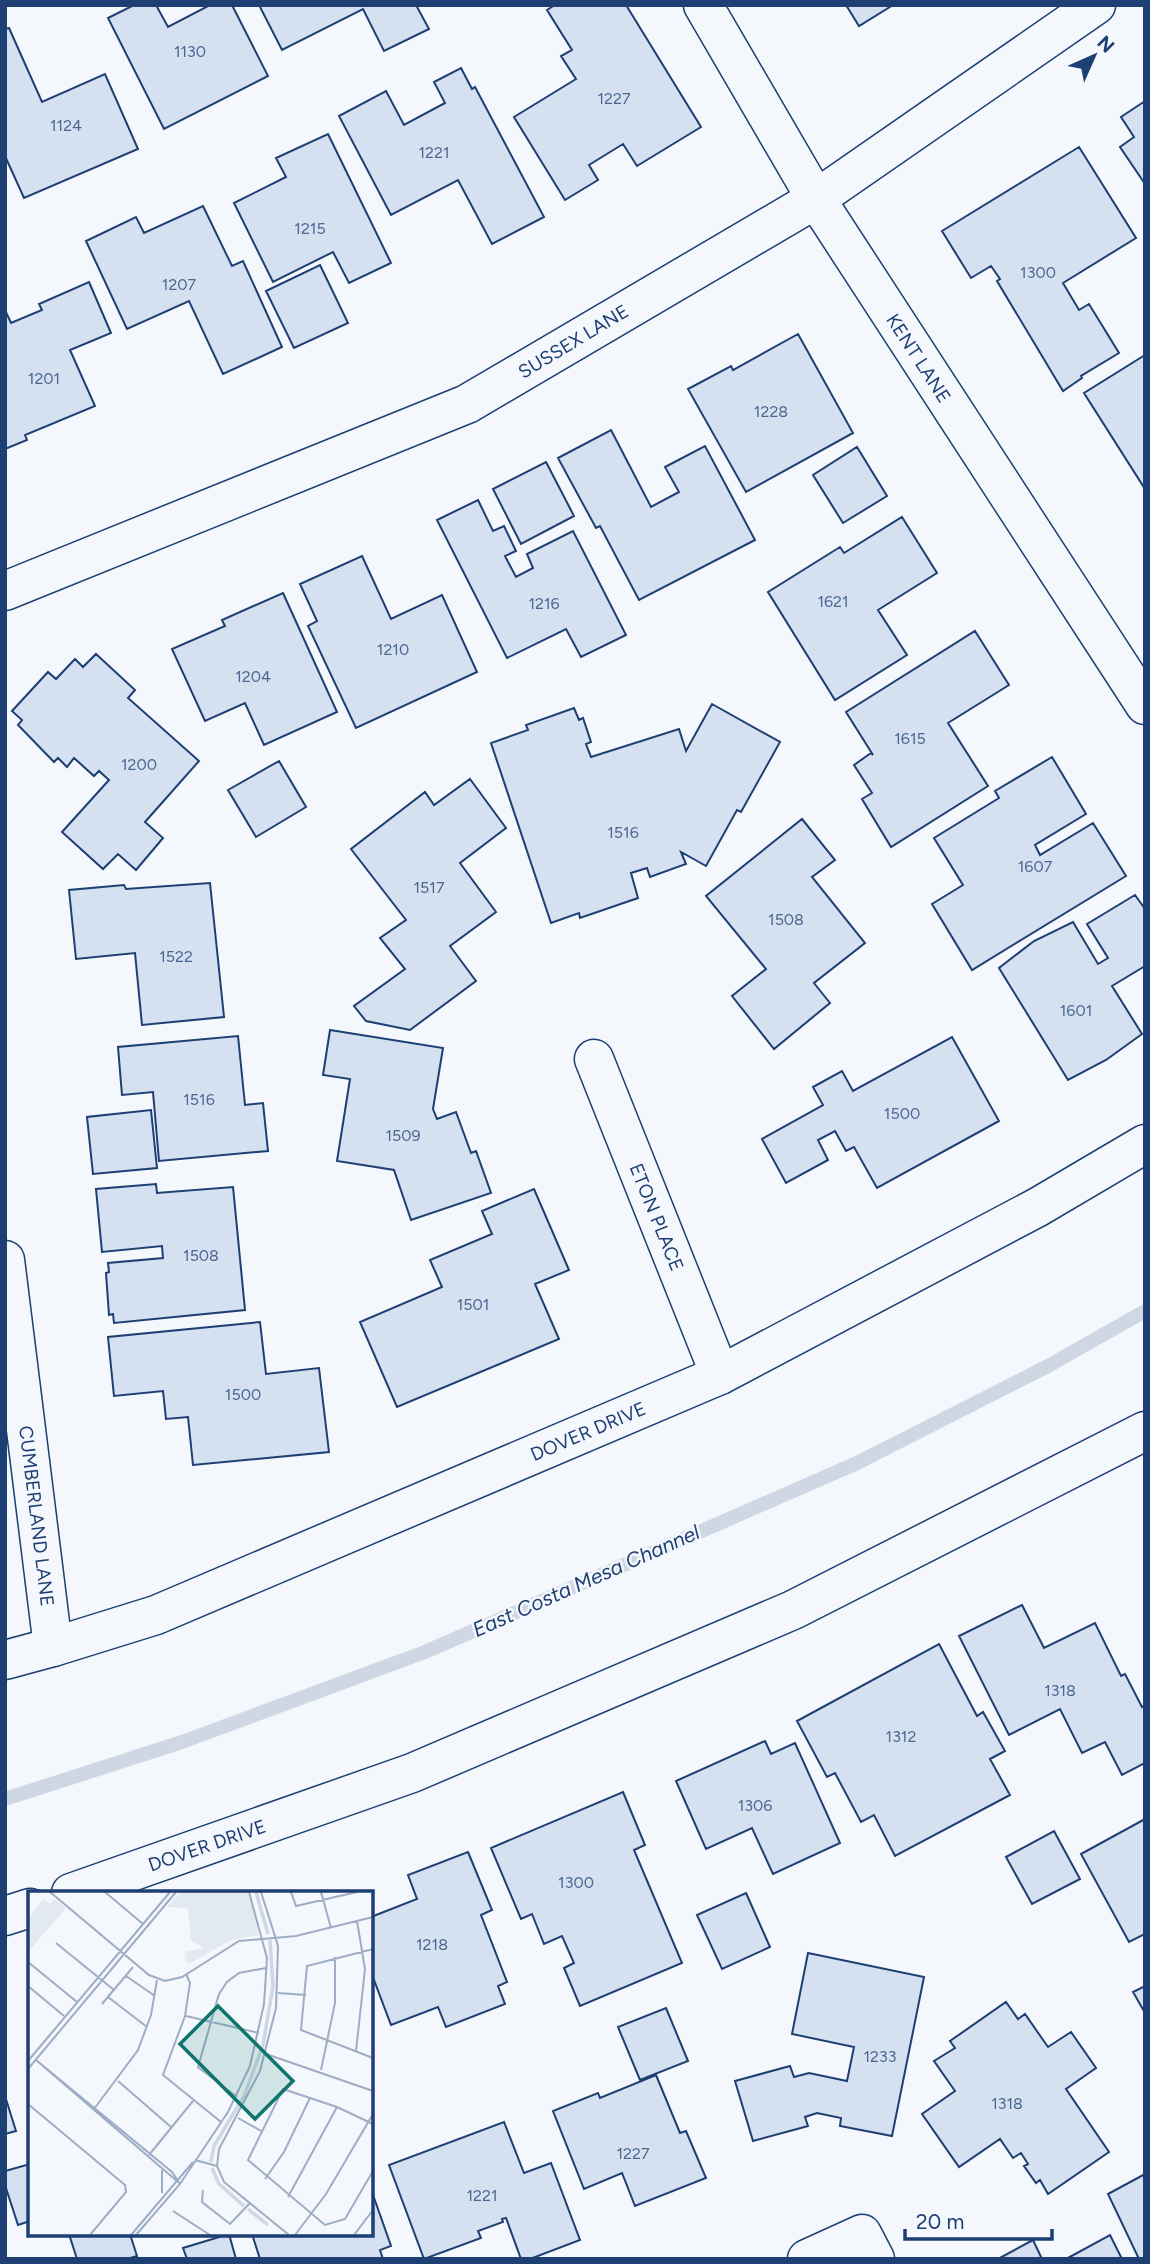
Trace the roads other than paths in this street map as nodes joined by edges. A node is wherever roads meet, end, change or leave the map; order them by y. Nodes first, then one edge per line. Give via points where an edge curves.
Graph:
1 (703, 5) edge
2 (1096, 5) edge
3 (816, 198) junction
4 (5, 591) edge
5 (1145, 705) edge
6 (594, 1059) dead end
7 (1145, 1144) edge
8 (5, 1260) edge
9 (720, 1375) junction
10 (1141, 1443) edge
11 (53, 1647) junction
12 (5, 1660) edge
13 (77, 1891) edge
14 (28, 1909) edge
15 (5, 1916) edge
16 (868, 2247) edge
17 (807, 2259) edge

1 - 3 street, KENT LANE
2 - 3 street, SUSSEX LANE
3 - 4 street, SUSSEX LANE via 467,404
3 - 5 street, KENT LANE
6 - 9 street, ETON PLACE
7 - 9 street, DOVER DRIVE via 1038,1207
8 - 11 street, CUMBERLAND LANE
9 - 11 street, DOVER DRIVE via 156,1615
10 - 13 street, DOVER DRIVE via 793,1610 412,1773
11 - 12 street, DOVER DRIVE
14 - 15 street
16 - 17 street

